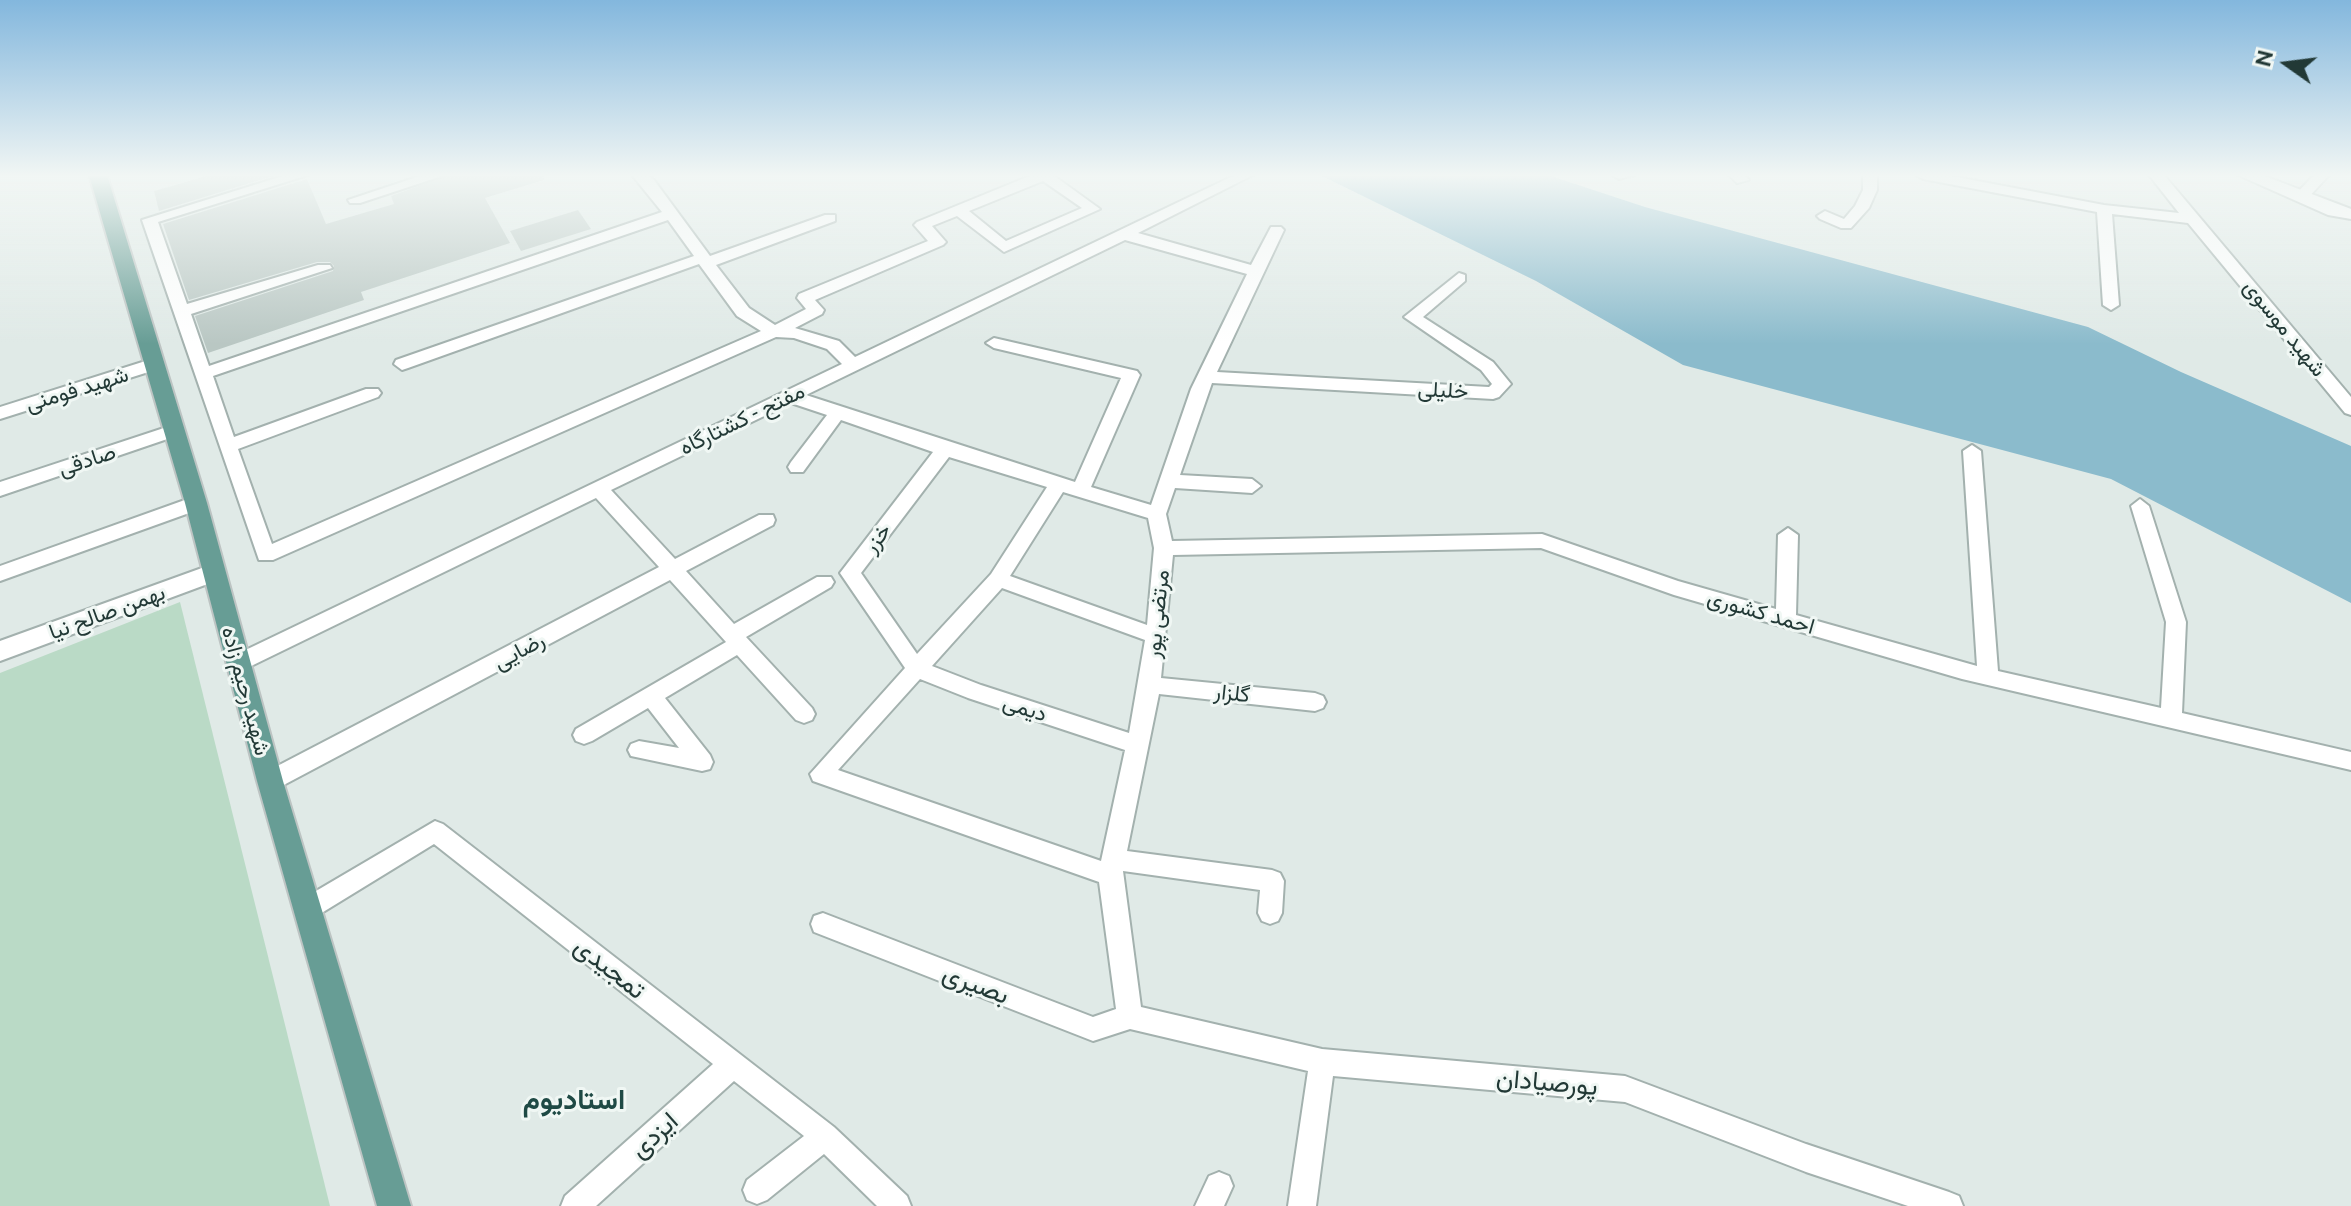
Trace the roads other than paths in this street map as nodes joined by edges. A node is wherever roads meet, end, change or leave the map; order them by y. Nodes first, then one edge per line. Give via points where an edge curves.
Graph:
1 (115, 231) edge
2 (154, 231) edge
3 (619, 231) edge
4 (683, 231) edge
5 (791, 231) edge
6 (928, 231) edge
7 (985, 231) edge
8 (1041, 231) edge
9 (1133, 231) edge
10 (1275, 231) edge
11 (2106, 231) edge
12 (2206, 231) edge
13 (1126, 235) junction
14 (704, 261) junction
15 (324, 268) dead end
16 (1255, 271) junction
17 (1459, 278) dead end
18 (2111, 305) dead end
19 (183, 311) junction
20 (774, 332) junction
21 (994, 343) dead end
22 (155, 364) junction
23 (402, 364) dead end
24 (854, 366) junction
25 (205, 373) junction
26 (1207, 377) junction
27 (372, 393) dead end
28 (790, 396) junction
29 (2351, 409) edge
30 (838, 412) junction
31 (0, 413) edge
32 (173, 431) junction
33 (230, 445) junction
34 (945, 449) junction
35 (1972, 451) dead end
36 (797, 467) dead end
37 (1168, 481) junction
38 (1058, 484) junction
39 (1252, 486) dead end
40 (598, 488) junction
41 (0, 489) edge
42 (1080, 491) junction
43 (196, 503) junction
44 (2140, 506) dead end
45 (1157, 514) junction
46 (766, 520) dead end
47 (1788, 535) dead end
48 (1164, 548) junction
49 (673, 571) junction
50 (213, 573) junction
51 (0, 574) edge
52 (998, 579) junction
53 (824, 582) dead end
54 (1786, 619) junction
55 (1156, 636) junction
56 (736, 639) junction
57 (0, 651) edge
58 (238, 663) junction
59 (916, 668) junction
60 (1988, 677) junction
61 (1150, 685) junction
62 (651, 695) junction
63 (1315, 702) dead end
64 (804, 714) dead end
65 (2171, 720) junction
66 (584, 735) dead end
67 (1135, 744) junction
68 (639, 750) dead end
69 (2351, 761) edge
70 (270, 781) junction
71 (1112, 867) junction
72 (307, 909) junction
73 (1270, 913) dead end
74 (823, 924) dead end
75 (1130, 1017) junction
76 (1322, 1062) junction
77 (733, 1064) junction
78 (825, 1136) junction
79 (757, 1190) dead end
80 (892, 1205) edge
81 (394, 1206) edge
82 (575, 1206) edge
83 (1302, 1206) edge
84 (1949, 1206) edge

1 - 22 main road, شهید رحیم زاده
2 - 19 street
3 - 25 street
4 - 14 street
5 - 14 street
6 - 20 street via 938,242 805,298 816,310
7 - 8 street via 1004,247
9 - 13 street, مفتح - کشتارگاه
10 - 16 street
11 - 18 street
12 - 29 street, شهید موسوی
13 - 16 street
13 - 24 street, مفتح - کشتارگاه
14 - 20 street via 743,312
14 - 23 street
15 - 19 street
16 - 26 street
17 - 26 street, خلیلی via 1412,317 1487,366 1502,384 1493,393
19 - 25 street
20 - 24 street via 833,345
20 - 33 street via 266,555
21 - 42 street via 1131,375
22 - 31 street, شهید فومنی
22 - 32 main road, شهید رحیم زاده
24 - 28 street, مفتح - کشتارگاه
25 - 33 street
26 - 37 street
27 - 33 street
28 - 30 street
28 - 40 street, مفتح - کشتارگاه
30 - 34 street
30 - 36 street
32 - 41 street, صادقی
32 - 43 main road, شهید رحیم زاده
34 - 38 street
34 - 59 street, خزر via 850,573
35 - 60 street
37 - 39 street
37 - 45 street
38 - 42 street
38 - 52 street
40 - 49 street
40 - 58 street, مفتح - کشتارگاه
42 - 45 street
43 - 50 main road, شهید رحیم زاده
43 - 51 street
44 - 65 street via 2176,622
45 - 48 street, مرتضی پور
46 - 49 street, رضایی
47 - 54 street
48 - 54 street, احمد کشوری via 1542,541
48 - 55 street, مرتضی پور
49 - 56 street
49 - 70 street, رضایی
50 - 57 street, بهمن صالح نیا
50 - 58 main road, شهید رحیم زاده
52 - 55 street
52 - 59 street
53 - 56 street
54 - 60 street, احمد کشوری
55 - 61 street, مرتضی پور
56 - 62 street
56 - 64 street
58 - 70 main road, شهید رحیم زاده
59 - 67 street, دیمی
59 - 71 street via 821,774
60 - 65 street, احمد کشوری
61 - 63 street, گلزار
61 - 67 street, مرتضی پور
62 - 66 street
62 - 68 street via 702,762
65 - 69 street, احمد کشوری
67 - 71 street, مرتضی پور
70 - 72 main road, شهید رحیم زاده
71 - 73 street via 1272,881
71 - 75 street, مرتضی پور
72 - 77 street, تمجیدی via 435,831
72 - 81 main road, شهید رحیم زاده
74 - 75 street, بصیری via 1093,1029
75 - 76 street, پورصیادان
76 - 83 street
76 - 84 street, پورصیادان via 1625,1089
77 - 78 street, تمجیدی
77 - 82 street, ایزدی
78 - 79 street
78 - 80 street, تمجیدی

